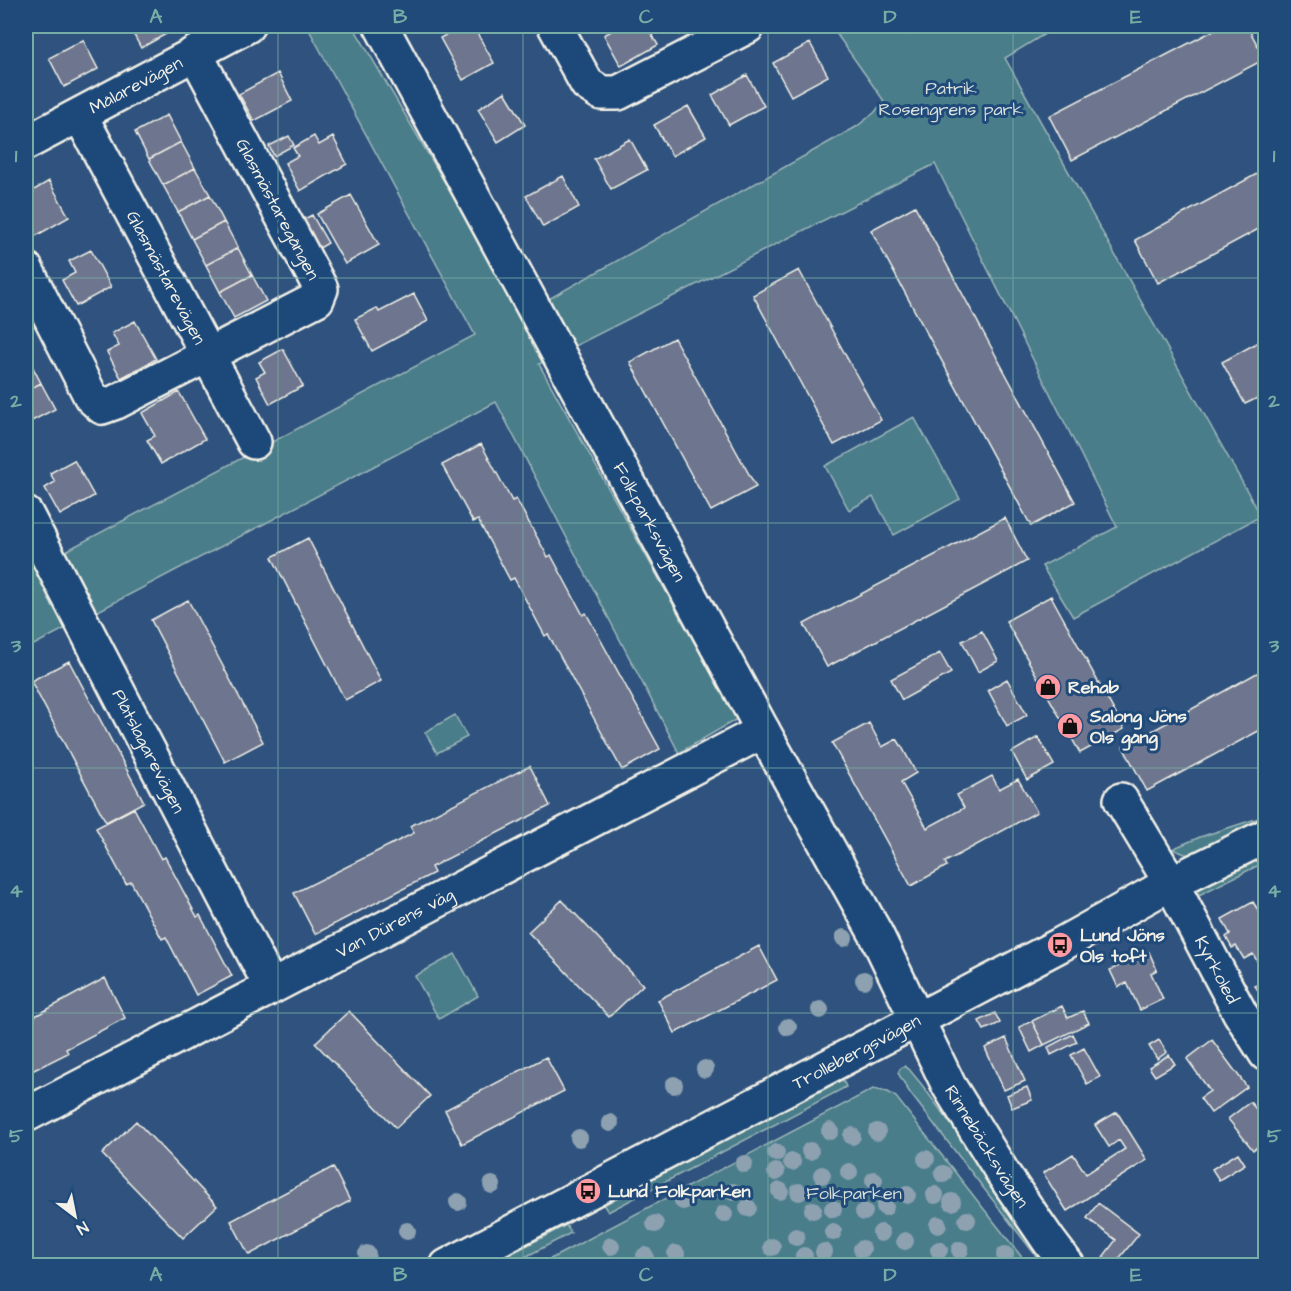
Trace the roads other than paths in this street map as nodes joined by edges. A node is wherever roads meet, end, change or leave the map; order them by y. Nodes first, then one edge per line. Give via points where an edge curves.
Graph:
1 (247, 26) edge
2 (381, 26) edge
3 (555, 26) edge
4 (748, 26) edge
5 (195, 53) junction
6 (80, 115) junction
7 (26, 143) edge
8 (26, 269) edge
9 (207, 355) junction
10 (254, 442) dead end
11 (26, 514) edge
12 (763, 731) junction
13 (1121, 800) dead end
14 (1266, 836) edge
15 (1171, 883) junction
16 (271, 987) junction
17 (916, 1019) junction
18 (1266, 1054) edge
19 (26, 1115) edge
20 (447, 1266) edge
21 (1068, 1266) edge

1 - 5 street, Målarevägen
2 - 12 street, Folkparksvägen
3 - 4 street via 587,84 601,93 618,93
5 - 6 street, Målarevägen
5 - 9 street, Glasmästaregången via 321,289 317,299
6 - 7 street, Målarevägen
6 - 9 street, Glasmästarevägen
8 - 9 street, Glasmästaregången via 91,398 102,406
9 - 10 street, Glasmästarevägen
11 - 16 street, Plåtslagarevägen
12 - 16 street, Van Dürens väg
12 - 17 street, Folkparksvägen via 876,934
13 - 15 street, Kyrkoled
14 - 15 street, Trollebergsvägen
15 - 17 street, Trollebergsvägen
15 - 18 street, Kyrkoled
16 - 19 street, Van Dürens väg
17 - 20 street, Trollebergsvägen
17 - 21 street, Rinnebäcksvägen via 950,1086 1004,1175

